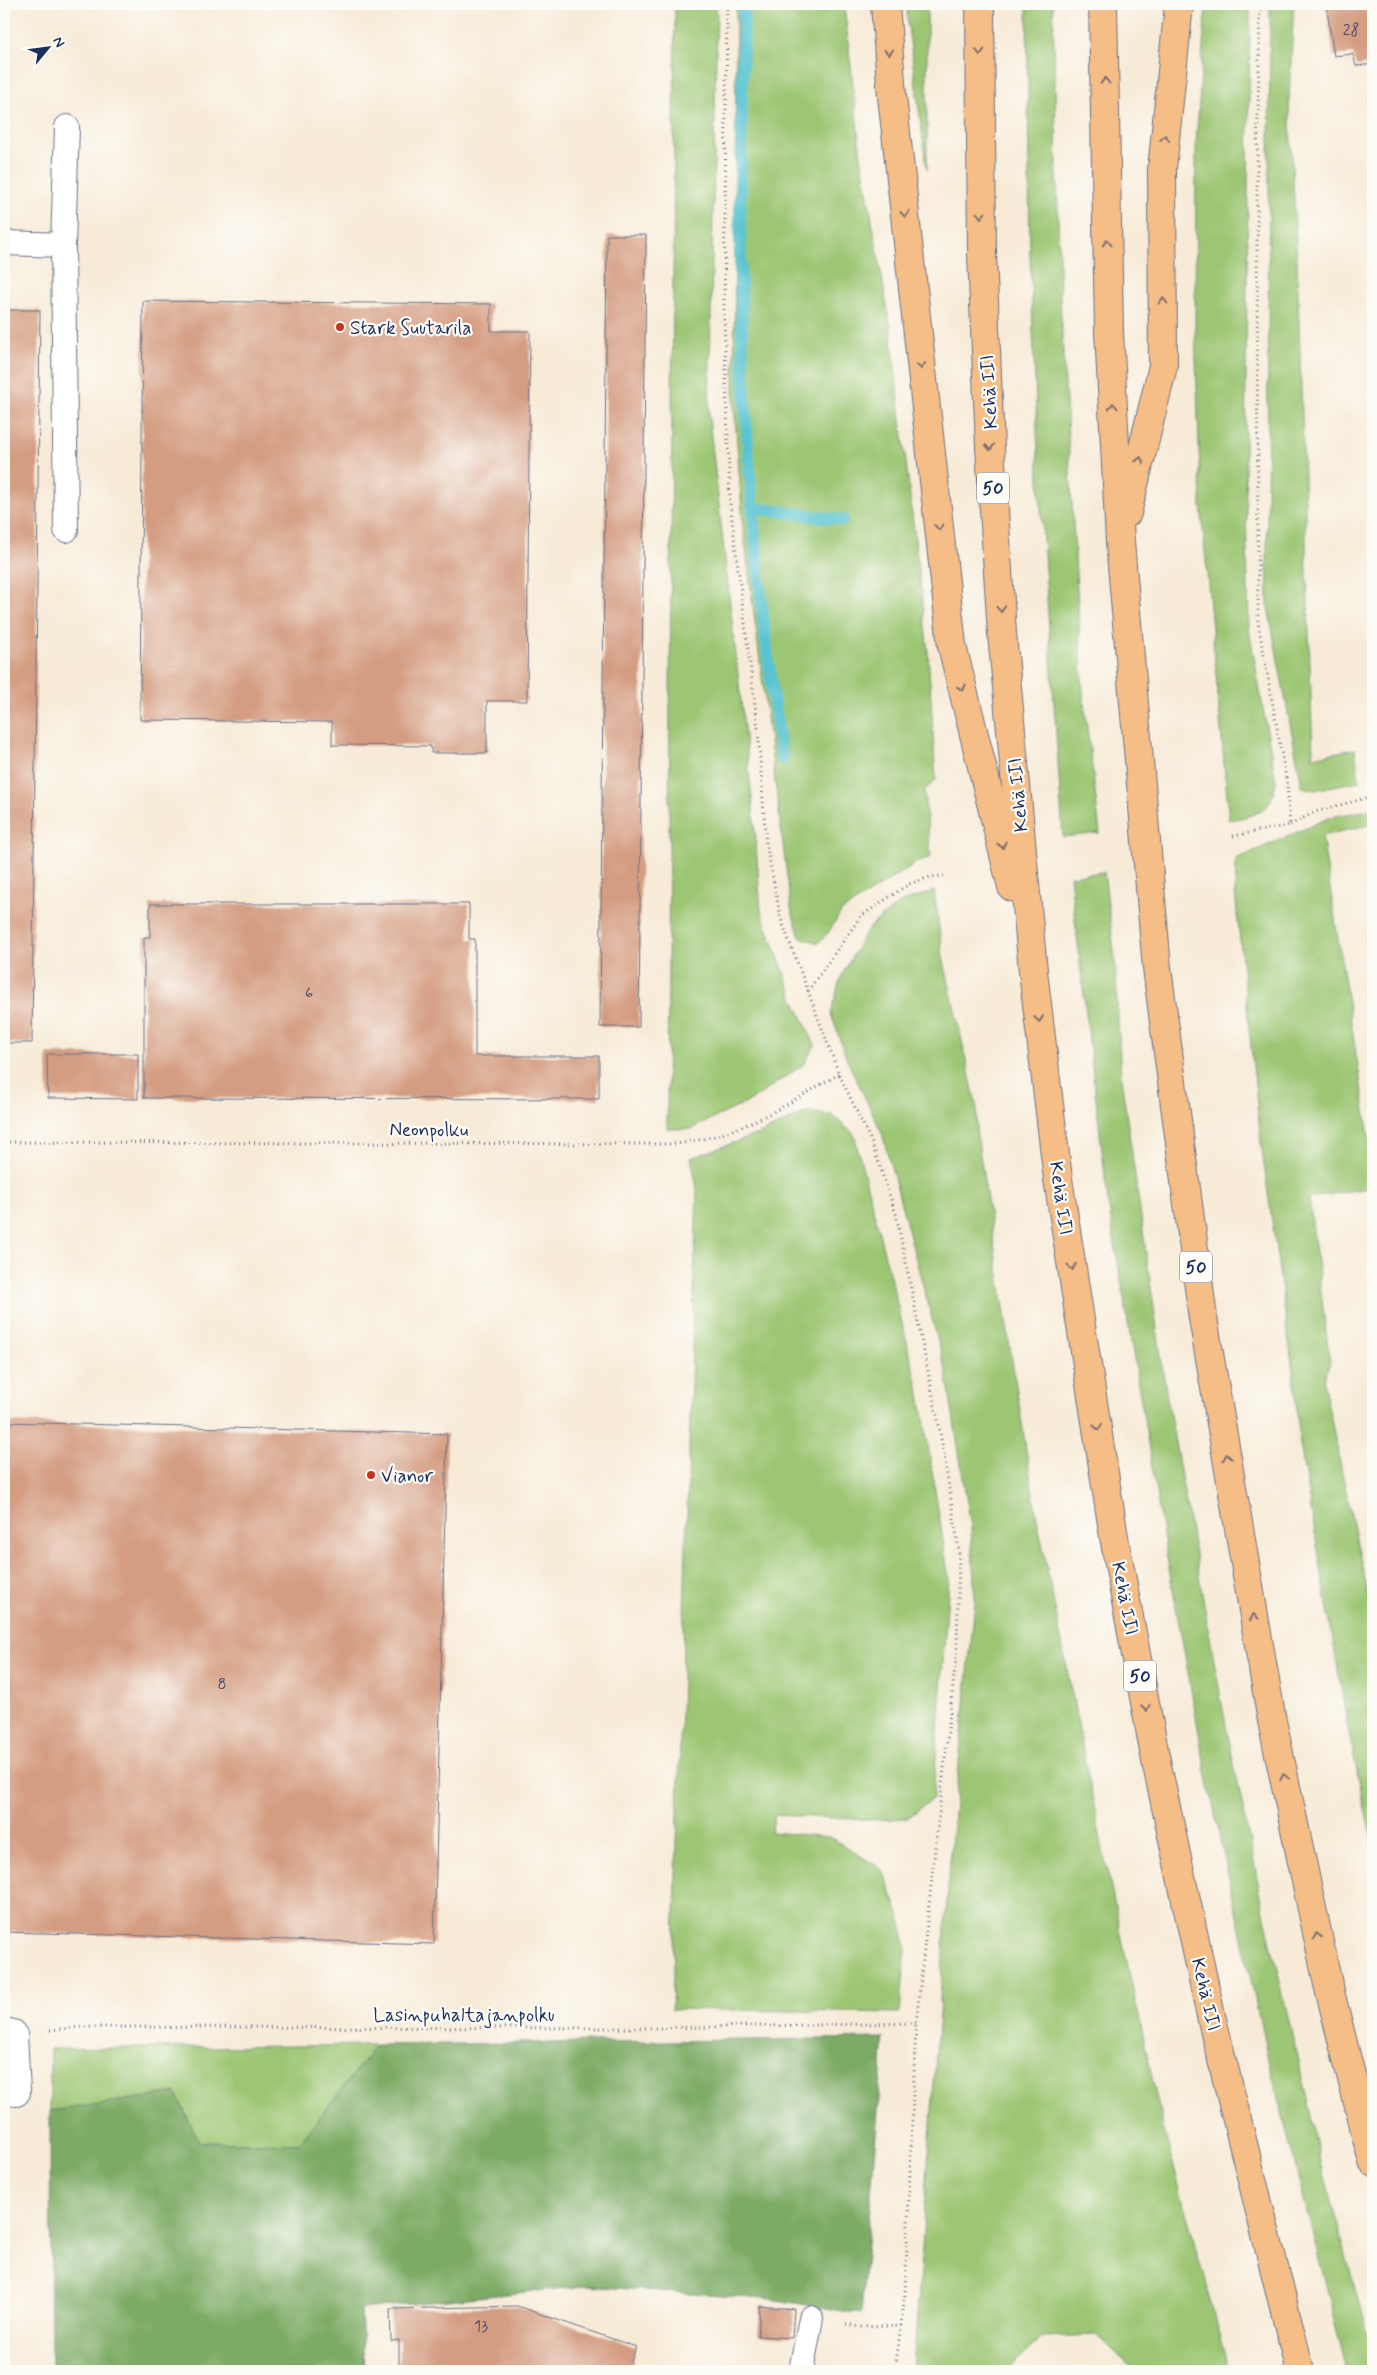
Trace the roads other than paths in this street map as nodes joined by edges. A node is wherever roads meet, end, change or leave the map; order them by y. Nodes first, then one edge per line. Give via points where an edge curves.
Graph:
1 (885, 4) edge
2 (980, 4) edge
3 (1104, 4) edge
4 (1179, 4) edge
5 (67, 127) dead end
6 (4, 243) edge
7 (64, 245) junction
8 (66, 530) dead end
9 (1120, 542) junction
10 (1033, 970) junction
11 (1328, 1984) junction
12 (8, 2033) edge
13 (16, 2092) dead end
14 (1373, 2109) edge
15 (1373, 2162) edge
16 (811, 2318) road end
17 (802, 2371) edge
18 (1300, 2371) edge

1 -> 10 highway via 892,96 952,646
2 -> 10 highway, Kehä III / 50 via 982,254 990,448 1002,633
9 -> 3 highway, 50 via 1109,331
9 -> 4 highway via 1163,366 1162,168
5 - 7 lane
6 - 7 lane
7 - 8 lane
11 -> 9 highway, 50 via 1272,1721 1203,1318 1157,968
10 -> 18 highway, Kehä III / 50 via 1058,1179 1114,1537 1156,1761 1211,2016
11 - 14 highway
11 - 15 highway, 50
12 - 13 street
16 - 17 lane

